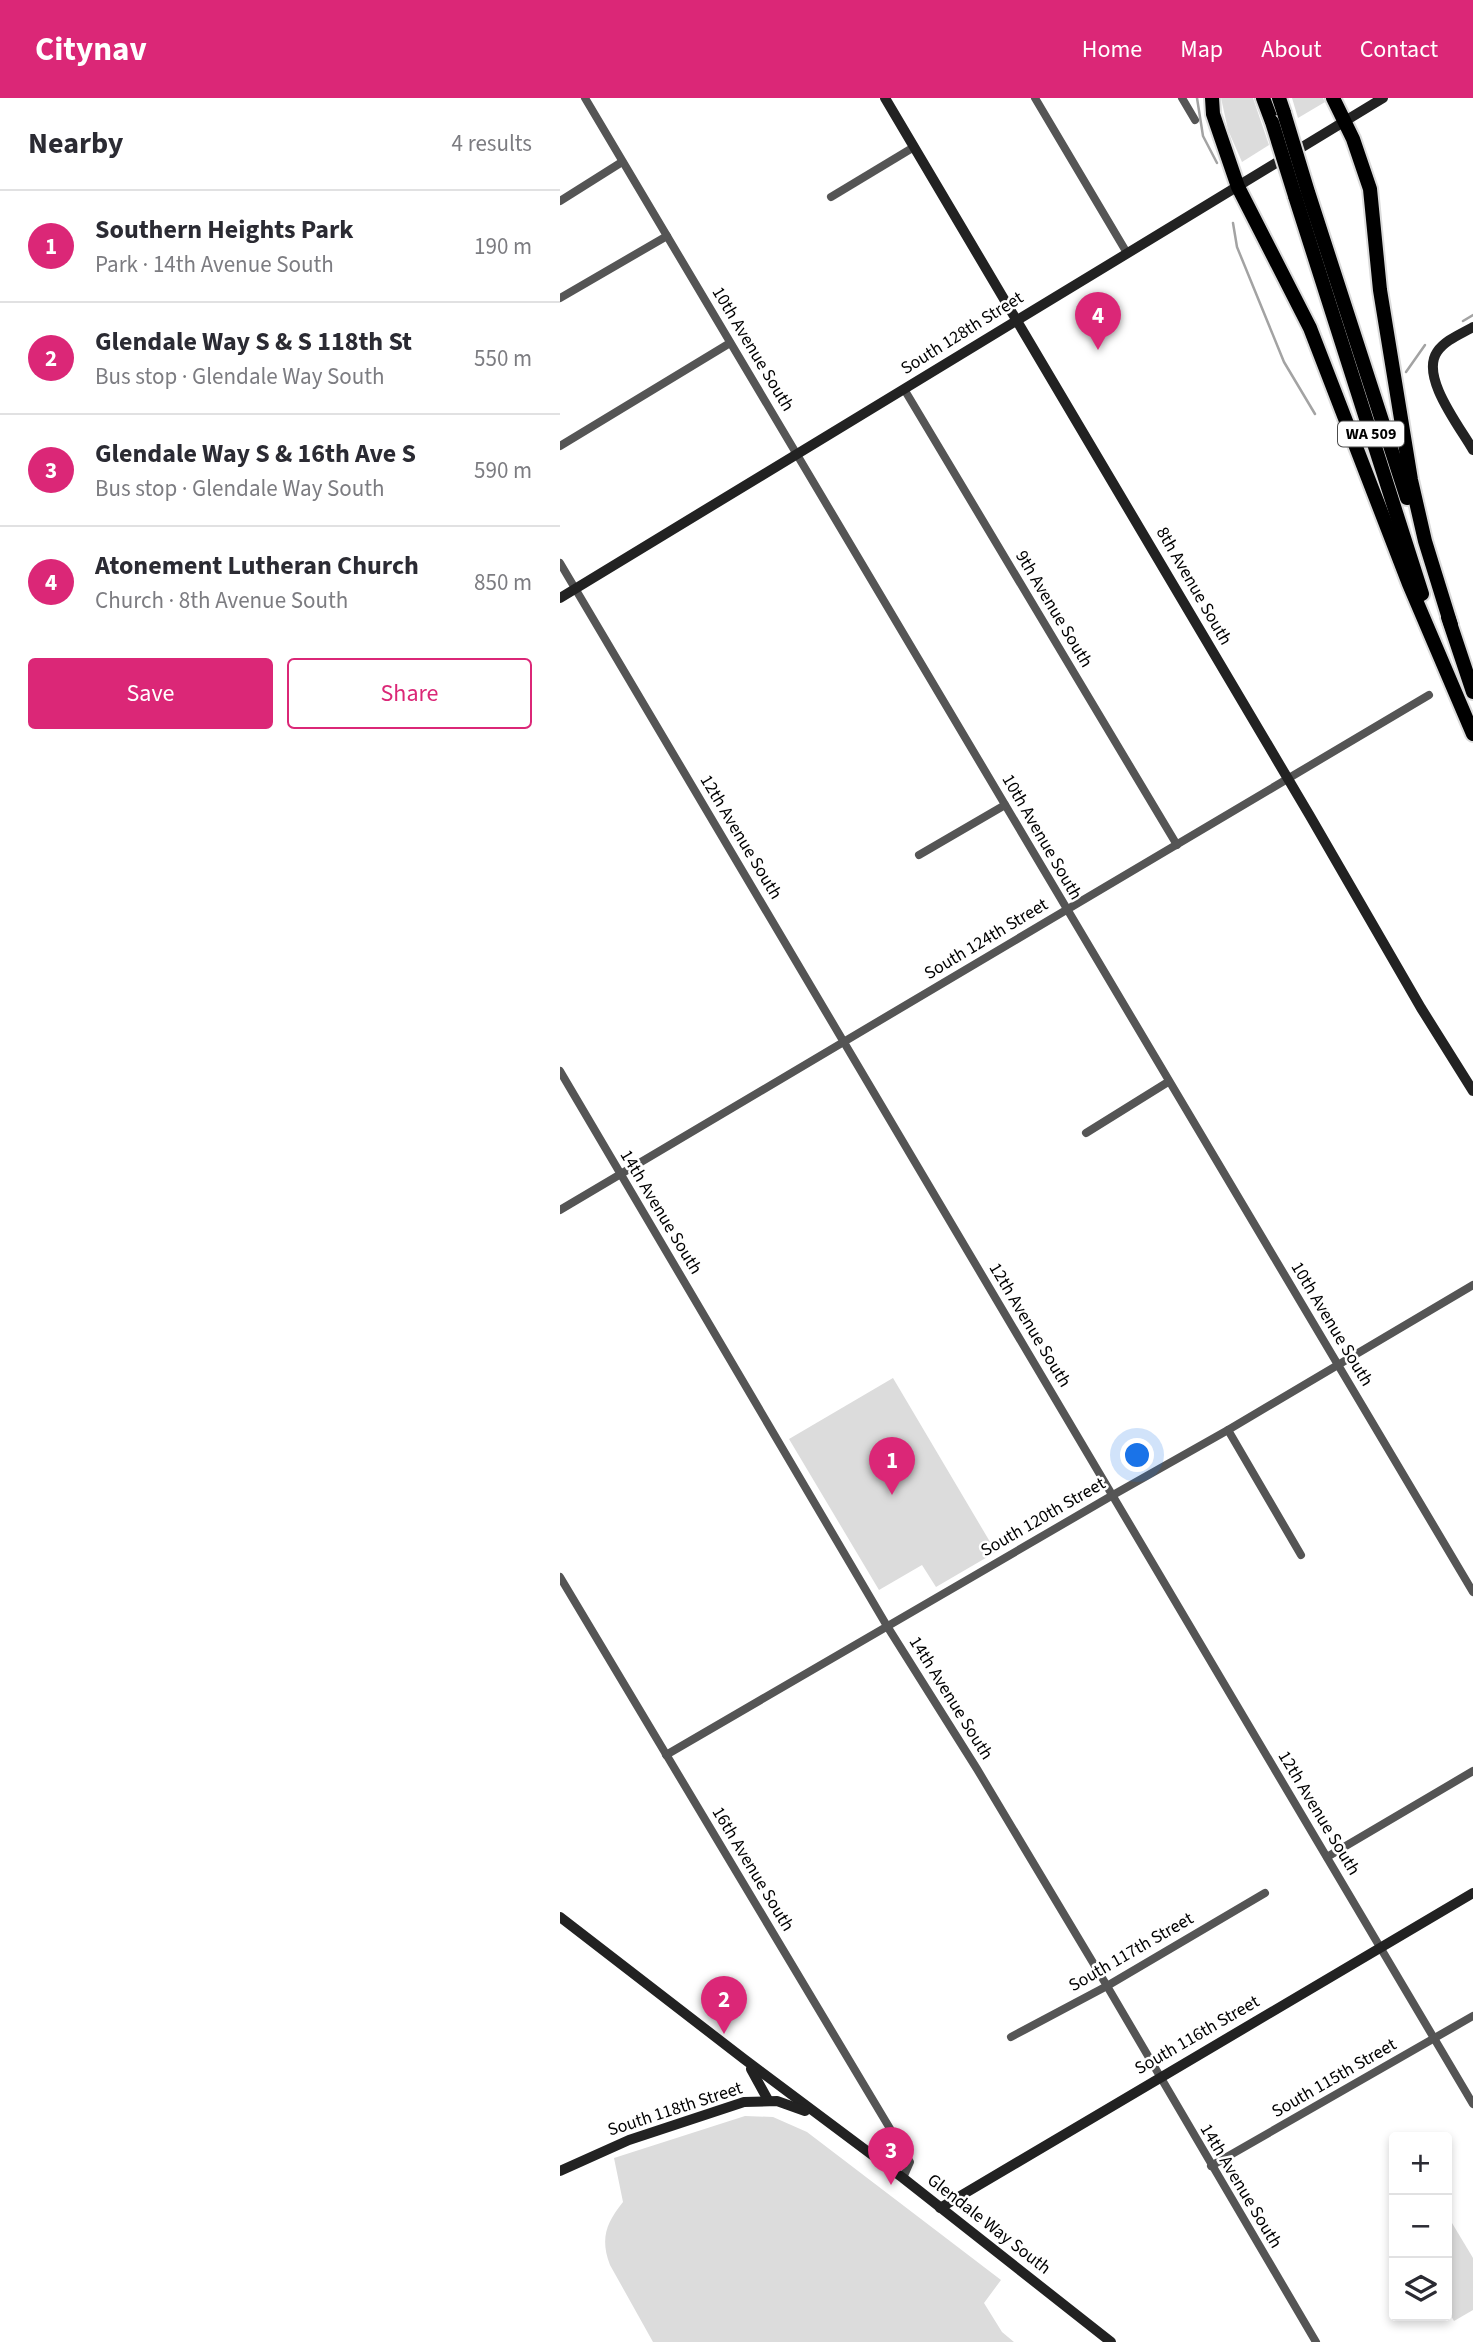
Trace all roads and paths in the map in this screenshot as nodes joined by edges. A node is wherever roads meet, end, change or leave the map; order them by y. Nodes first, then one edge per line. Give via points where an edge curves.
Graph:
1 (584, 98) edge
2 (885, 98) edge
3 (1035, 98) edge
4 (1182, 98) edge
5 (1212, 98) edge
6 (1264, 98) edge
7 (1279, 98) edge
8 (1333, 98) edge
9 (1383, 98) edge
10 (1195, 120) dead end
11 (1345, 122) junction
12 (914, 147) junction
13 (622, 162) junction
14 (1238, 187) junction
15 (1302, 194) junction
16 (831, 197) dead end
17 (560, 201) edge
18 (667, 236) junction
19 (1127, 253) junction
20 (560, 298) edge
21 (1016, 320) junction
22 (1473, 327) edge
23 (730, 343) junction
24 (904, 389) junction
25 (560, 446) edge
26 (1473, 450) edge
27 (797, 454) junction
28 (560, 563) edge
29 (575, 589) junction
30 (560, 598) edge
31 (1451, 625) junction
32 (1447, 672) junction
33 (1473, 692) edge
34 (1429, 695) dead end
35 (1473, 734) edge
36 (1288, 778) junction
37 (1004, 805) junction
38 (1177, 845) junction
39 (919, 855) dead end
40 (1066, 909) junction
41 (844, 1042) junction
42 (560, 1071) edge
43 (1168, 1082) junction
44 (1473, 1091) edge
45 (1086, 1133) dead end
46 (620, 1174) junction
47 (560, 1210) edge
48 (1473, 1285) edge
49 (1338, 1364) junction
50 (1228, 1430) junction
51 (1112, 1495) junction
52 (1301, 1555) dead end
53 (560, 1577) edge
54 (1473, 1592) edge
55 (887, 1626) junction
56 (666, 1755) junction
57 (1473, 1771) edge
58 (1327, 1857) junction
59 (1265, 1893) dead end
60 (1473, 1893) edge
61 (560, 1917) edge
62 (1381, 1947) junction
63 (1107, 1986) junction
64 (1473, 2016) edge
65 (1012, 2037) dead end
66 (1434, 2039) junction
67 (744, 2059) junction
68 (1159, 2078) junction
69 (768, 2100) junction
70 (1473, 2104) edge
71 (839, 2132) junction
72 (1211, 2166) junction
73 (560, 2171) edge
74 (903, 2178) junction
75 (940, 2208) junction
76 (1111, 2342) edge
77 (1316, 2342) edge

1 - 13 street, 10th Avenue South
2 - 12 street, 8th Avenue South
3 - 19 street
4 - 10 street
5 - 14 highway via 1213,114
6 - 15 highway, WA 509, bridge
7 - 15 highway, WA 509, bridge
8 - 11 highway
9 - 11 street, South 128th Street
11 - 14 street, South 128th Street
11 - 31 highway via 1370,189 1380,289 1411,480
12 - 16 street
12 - 21 street, 8th Avenue South
13 - 17 street
13 - 18 street, 10th Avenue South
14 - 19 street, South 128th Street
14 - 32 highway via 1310,328
15 - 31 highway, WA 509
15 - 32 highway, WA 509
18 - 20 street
18 - 23 street, 10th Avenue South
19 - 21 street, South 128th Street
21 - 24 street, South 128th Street
21 - 36 street, 8th Avenue South
22 - 26 street via 1439,349 1432,365 1436,387
23 - 25 street
23 - 27 street, 10th Avenue South
24 - 27 street, South 128th Street
24 - 38 street, 9th Avenue South
27 - 29 street, South 128th Street
27 - 37 street, 10th Avenue South
28 - 29 street, 12th Avenue South
29 - 30 street, South 128th Street
29 - 41 street, 12th Avenue South
31 - 33 highway, WA 509
32 - 35 highway, WA 509
34 - 36 street, South 124th Street
36 - 38 street, South 124th Street
36 - 44 street, 8th Avenue South
37 - 39 street
37 - 40 street, 10th Avenue South
38 - 40 street, South 124th Street
40 - 41 street, South 124th Street
40 - 43 street, 10th Avenue South
41 - 46 street, South 124th Street
41 - 51 street, 12th Avenue South
42 - 46 street, 14th Avenue South
43 - 45 street
43 - 49 street, 10th Avenue South
46 - 47 street, South 124th Street
46 - 55 street, 14th Avenue South
48 - 49 street, South 120th Street
49 - 50 street, South 120th Street
49 - 54 street, 10th Avenue South
50 - 51 street, South 120th Street
50 - 52 street
51 - 55 street, South 120th Street
51 - 58 street, 12th Avenue South
53 - 56 street, 16th Avenue South
55 - 56 street, South 120th Street
55 - 63 street, 14th Avenue South
56 - 74 street, 16th Avenue South via 910,2162
57 - 58 street
58 - 62 street, 12th Avenue South
59 - 63 street, South 117th Street
60 - 62 street, South 116th Street
61 - 67 street, Glendale Way South
62 - 66 street, 12th Avenue South
62 - 68 street, South 116th Street
63 - 65 street, South 117th Street
63 - 68 street, 14th Avenue South
64 - 66 street, South 115th Street
66 - 70 street, 12th Avenue South
66 - 72 street, South 115th Street
67 - 69 street, Glendale Way South
67 - 71 street, Glendale Way South
68 - 72 street, 14th Avenue South
68 - 75 street, South 116th Street
69 - 71 street, South 118th Street via 813,2114
69 - 73 street, South 118th Street via 744,2102 632,2139
71 - 74 street, Glendale Way South
72 - 77 street, 14th Avenue South
74 - 75 street, Glendale Way South
75 - 76 street, Glendale Way South

